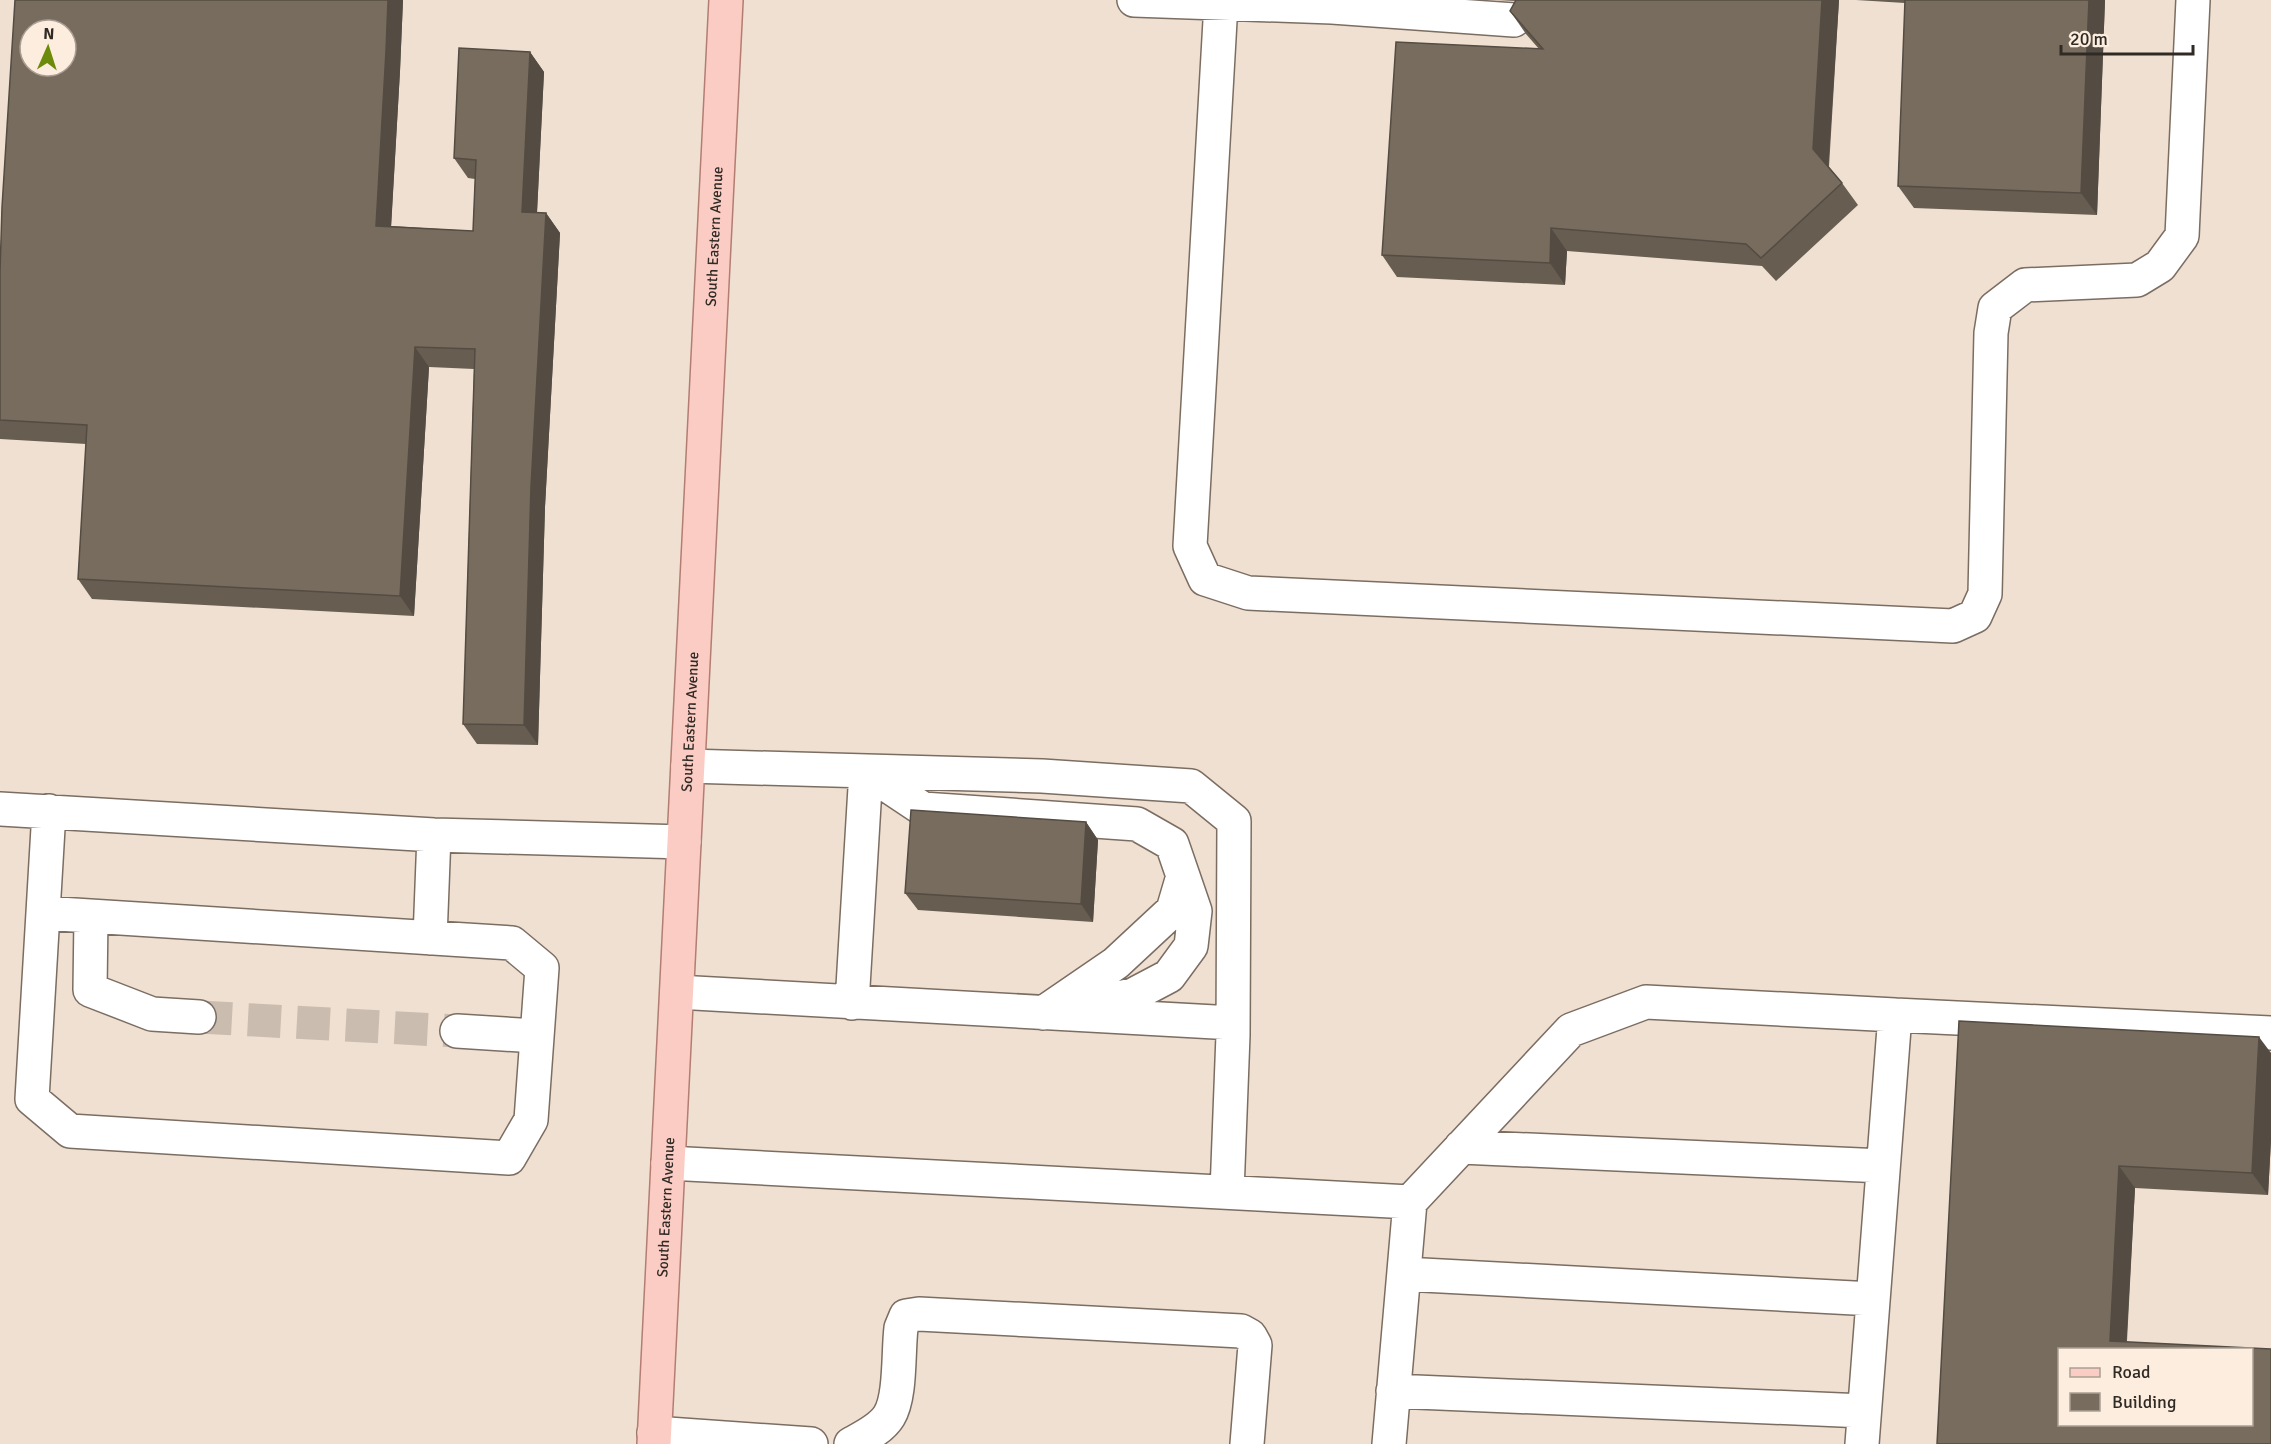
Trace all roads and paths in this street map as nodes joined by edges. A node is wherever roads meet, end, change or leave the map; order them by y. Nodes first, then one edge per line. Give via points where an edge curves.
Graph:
1 (726, 0) edge
2 (1134, 0) edge
3 (2193, 0) edge
4 (1188, 1) edge
5 (1221, 3) junction
6 (1326, 3) edge
7 (1514, 20) edge
8 (688, 766) junction
9 (866, 771) junction
10 (0, 809) edge
11 (49, 811) junction
12 (434, 835) junction
13 (684, 842) junction
14 (1183, 876) junction
15 (43, 913) junction
16 (91, 917) junction
17 (430, 938) junction
18 (677, 992) junction
19 (852, 1003) junction
20 (1043, 1013) junction
21 (1895, 1015) junction
22 (199, 1017) tunnel mouth
23 (1233, 1023) junction
24 (457, 1031) tunnel mouth
25 (2271, 1033) edge
26 (536, 1036) junction
27 (1461, 1147) junction
28 (668, 1163) junction
29 (1883, 1166) junction
30 (1227, 1192) junction
31 (1410, 1202) junction
32 (1404, 1274) junction
33 (1873, 1299) junction
34 (1393, 1391) junction
35 (1864, 1411) junction
36 (654, 1439) edge
37 (811, 1444) edge
38 (851, 1444) edge
39 (1247, 1444) edge
40 (1389, 1444) edge
41 (1862, 1444) edge

1 - 8 main road, South Eastern Avenue
2 - 4 lane
3 - 5 lane via 2182,236 2160,266 2137,280 2025,285 1995,308 1991,333 1985,594 1975,616 1953,626 1248,593 1205,579 1191,546
4 - 5 lane
5 - 6 lane
6 - 7 lane
8 - 9 lane
8 - 13 main road, South Eastern Avenue
9 - 14 lane via 922,809 1137,824 1172,844
9 - 19 lane
9 - 23 lane via 1042,776 1191,786 1234,821
10 - 11 lane
11 - 12 lane
11 - 15 lane
12 - 13 lane
12 - 17 lane
13 - 18 main road, South Eastern Avenue
14 - 20 lane via 1173,910 1116,963
14 - 20 lane via 1195,911 1191,946 1169,976 1133,995
15 - 16 lane
15 - 26 lane via 32,1099 70,1131 509,1158 531,1120
16 - 17 lane
16 - 22 lane via 90,990 152,1014
17 - 26 lane via 512,943 542,969
18 - 19 lane
18 - 28 main road, South Eastern Avenue
19 - 20 lane
20 - 23 lane
21 - 25 lane
21 - 27 lane via 1646,1002 1571,1030
21 - 29 lane
23 - 30 lane
24 - 26 lane
27 - 29 lane
27 - 31 lane
28 - 30 lane
28 - 36 main road, South Eastern Avenue
29 - 33 lane
30 - 31 lane
31 - 32 lane
32 - 33 lane
32 - 34 lane
33 - 35 lane
34 - 35 lane
34 - 40 lane
35 - 41 lane
36 - 37 lane
38 - 39 lane via 888,1419 896,1404 901,1328 906,1316 919,1314 1241,1331 1255,1345

